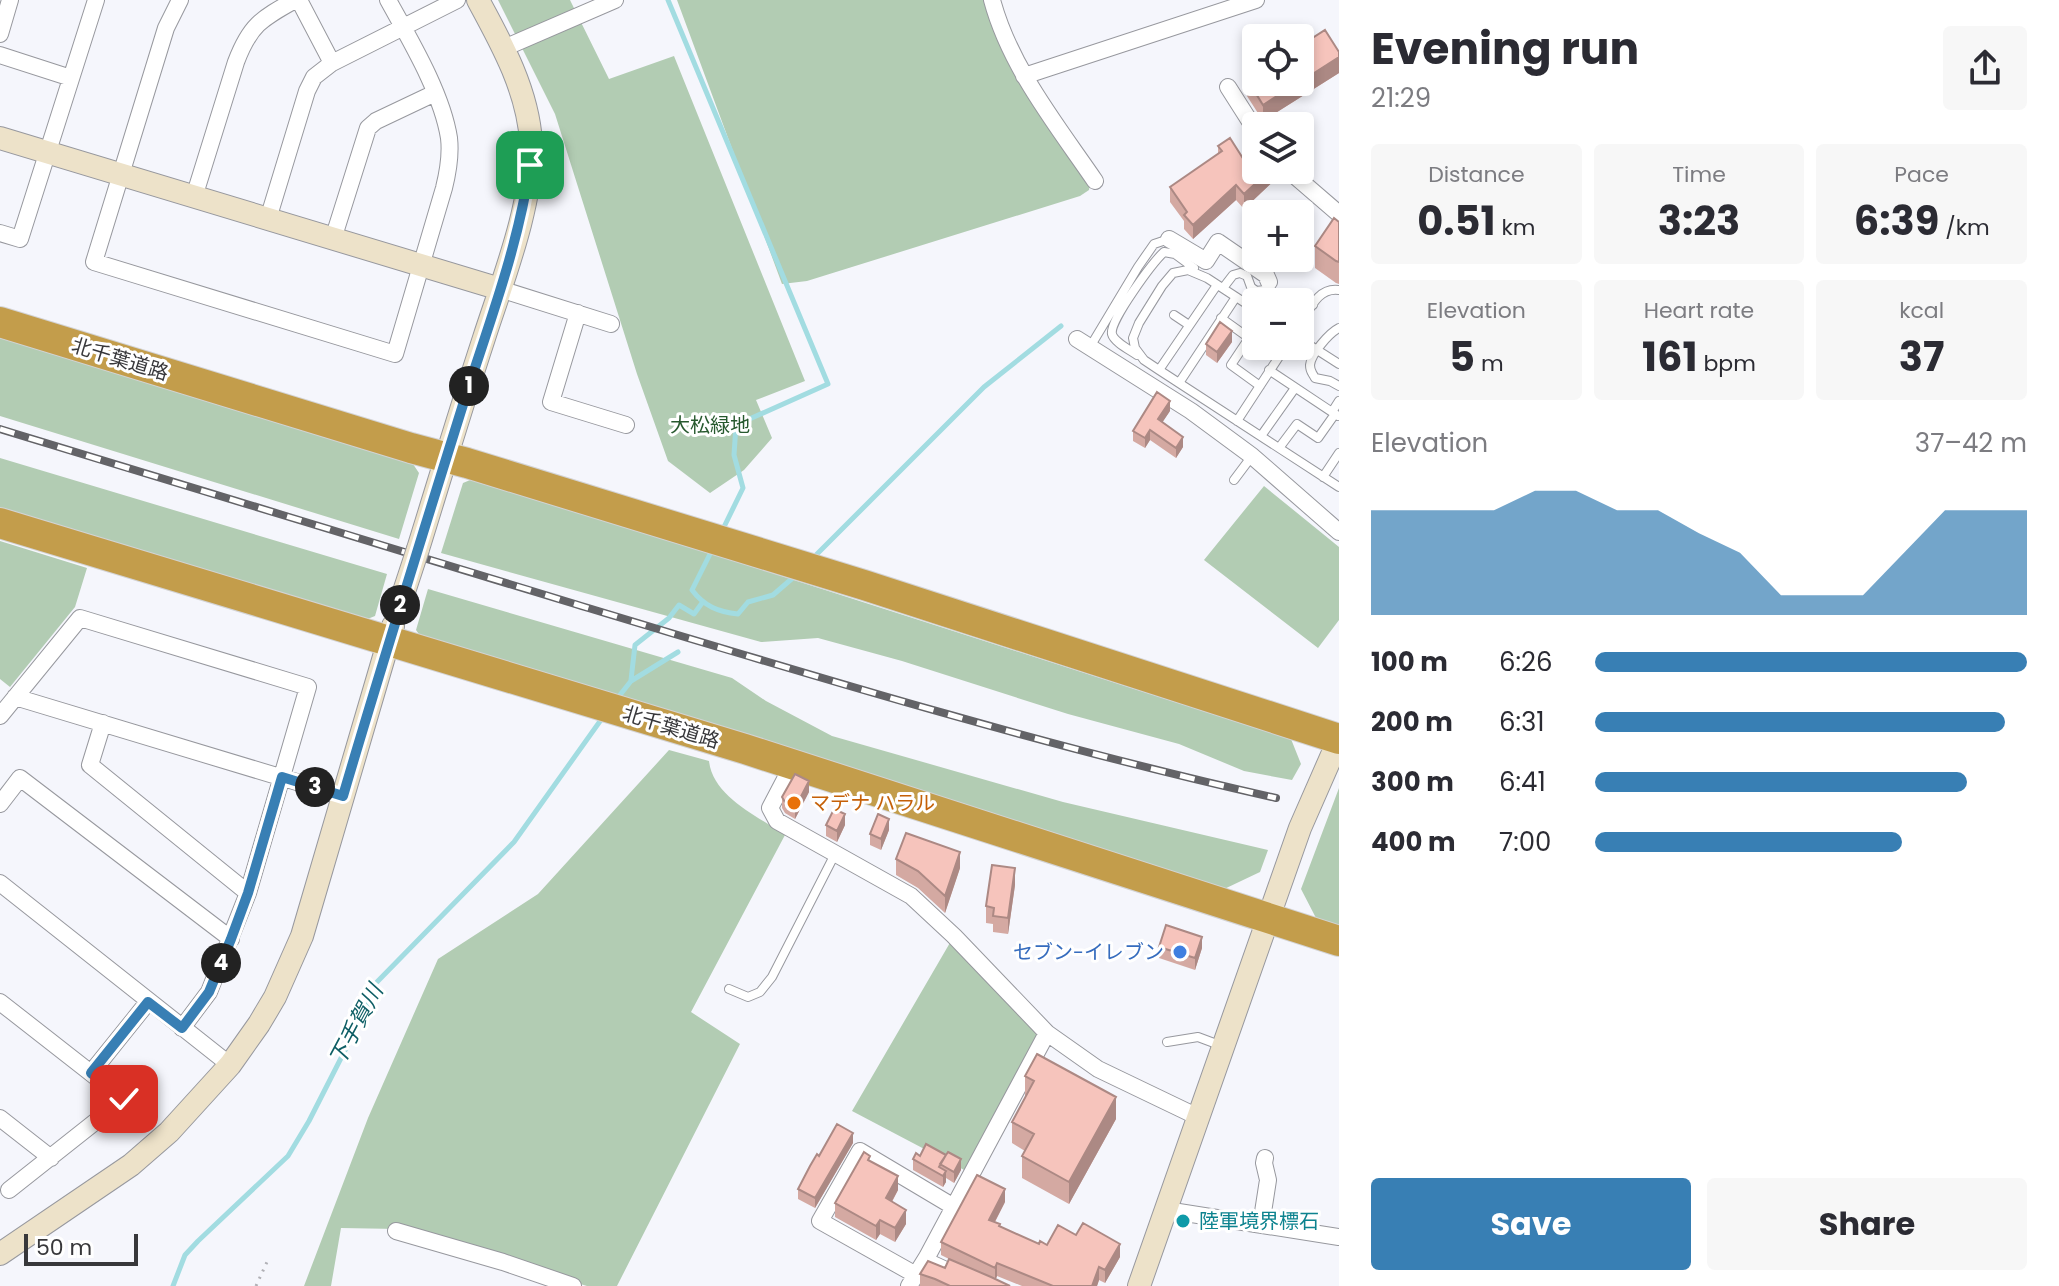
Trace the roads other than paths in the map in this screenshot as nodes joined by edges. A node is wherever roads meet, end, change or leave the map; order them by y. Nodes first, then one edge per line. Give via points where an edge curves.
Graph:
1 (10, 0) edge
2 (96, 0) edge
3 (180, 0) edge
4 (297, 0) edge
5 (388, 0) edge
6 (457, 0) edge
7 (478, 0) edge
8 (615, 0) edge
9 (992, 0) edge
10 (1256, 0) edge
11 (403, 27) junction
12 (0, 34) edge
13 (504, 48) junction
14 (0, 55) edge
15 (332, 63) junction
16 (1024, 76) junction
17 (71, 78) junction
18 (1228, 87) dead end
19 (435, 93) junction
20 (1244, 112) edge
21 (0, 138) edge
22 (47, 152) junction
23 (122, 175) junction
24 (1095, 181) dead end
25 (1304, 184) edge
26 (194, 197) junction
27 (1339, 214) edge
28 (268, 219) junction
29 (0, 233) edge
30 (333, 239) junction
31 (1169, 239) joint
32 (423, 266) junction
33 (1207, 278) junction
34 (1269, 282) joint
35 (1220, 286) junction
36 (500, 289) junction
37 (1339, 290) edge
38 (1236, 297) junction
39 (1242, 301) edge
40 (1314, 303) edge
41 (578, 313) junction
42 (1174, 315) dead end
43 (1221, 318) junction
44 (0, 322) edge
45 (611, 324) dead end
46 (1189, 325) junction
47 (1339, 328) edge
48 (1084, 343) joint
49 (1314, 348) edge
50 (1318, 350) junction
51 (1144, 360) junction
52 (1276, 360) edge
53 (1339, 364) edge
54 (1159, 370) junction
55 (1269, 370) junction
56 (1179, 383) junction
57 (1260, 386) junction
58 (1339, 386) edge
59 (1295, 388) junction
60 (1339, 401) edge
61 (1270, 404) dead end
62 (1279, 410) junction
63 (1335, 414) edge
64 (1237, 421) junction
65 (626, 425) dead end
66 (1261, 436) junction
67 (1279, 448) junction
68 (1339, 453) edge
69 (1252, 456) junction
70 (443, 468) junction
71 (1323, 477) junction
72 (1234, 480) dead end
73 (1339, 487) edge
74 (0, 523) edge
75 (1339, 532) edge
76 (393, 628) junction
77 (15, 697) junction
78 (0, 716) edge
79 (103, 723) junction
80 (1339, 739) edge
81 (793, 764) junction
82 (282, 777) junction
83 (343, 796) junction
84 (0, 804) edge
85 (835, 854) junction
86 (0, 883) edge
87 (248, 893) junction
88 (1268, 918) junction
89 (231, 939) junction
90 (1339, 941) edge
91 (729, 989) dead end
92 (0, 1002) edge
93 (148, 1002) junction
94 (182, 1028) junction
95 (1047, 1033) junction
96 (1167, 1042) dead end
97 (1223, 1047) junction
98 (230, 1065) junction
99 (91, 1073) junction
100 (1198, 1117) junction
101 (0, 1118) edge
102 (51, 1158) junction
103 (1265, 1158) dead end
104 (9, 1190) dead end
105 (954, 1207) junction
106 (1166, 1210) junction
107 (1261, 1225) junction
108 (396, 1231) dead end
109 (1339, 1237) edge
110 (0, 1254) edge
111 (927, 1257) junction
112 (965, 1274) edge
113 (913, 1280) edge
114 (573, 1286) edge
115 (1139, 1286) edge

1 - 12 street
2 - 17 street
3 - 23 street via 166,28
4 - 15 street
4 - 26 street via 266,16 244,41
5 - 11 street
6 - 11 street
7 - 13 street
8 - 13 street
9 - 16 street via 998,25
10 - 16 street
11 - 15 street
11 - 19 street
13 - 36 street via 518,82 531,142 524,205
14 - 17 street
15 - 28 street via 314,77 307,91
16 - 24 street
17 - 22 street
18 - 20 street
19 - 30 street via 368,128
19 - 32 street via 449,141 449,167
21 - 22 street
22 - 23 street
22 - 29 street via 20,239
23 - 26 street
23 - 32 street via 94,262 395,354
25 - 27 street
26 - 28 street
28 - 30 street
30 - 32 street
31 - 34 street via 1206,261 1218,242
31 - 48 lane via 1154,244
32 - 36 street
33 - 35 lane
33 - 51 lane via 1188,270 1173,273 1162,286 1133,338
33 - 51 lane via 1175,254 1164,252 1155,260 1111,332
34 - 35 lane via 1265,290 1256,291 1240,273
35 - 38 lane
35 - 46 lane
36 - 41 street
36 - 70 street
37 - 40 lane via 1328,289
38 - 39 lane
38 - 43 lane
41 - 45 street
41 - 65 street via 551,402
42 - 46 lane
43 - 56 lane
43 - 57 lane via 1249,338 1231,365
44 - 70 highway, 北千葉道路
46 - 54 lane
47 - 50 lane
48 - 69 street
49 - 50 lane
50 - 53 lane
50 - 58 lane via 1312,374
51 - 54 lane
52 - 55 lane
54 - 56 lane
55 - 57 lane
55 - 59 lane
56 - 64 lane
57 - 64 lane
59 - 62 lane
59 - 63 lane
60 - 63 lane
61 - 62 lane
62 - 66 lane
63 - 67 lane via 1318,438 1297,424
64 - 66 lane
66 - 67 lane
67 - 71 lane
68 - 71 lane
69 - 72 lane
69 - 75 street
70 - 76 street, bridge
70 - 80 highway, 北千葉道路 via 627,513
71 - 73 lane
74 - 76 highway, 北千葉道路
76 - 81 highway, 北千葉道路 via 484,669
76 - 83 street
77 - 78 street
77 - 79 street
77 - 82 street via 80,618 126,631 308,687
79 - 82 street
79 - 87 street via 90,765
80 - 88 street
81 - 85 street via 770,808 777,821
81 - 88 highway, 北千葉道路
82 - 83 street
82 - 87 street
83 - 98 street via 290,965
84 - 89 street via 20,778
85 - 91 lane via 772,977 748,997
85 - 95 street via 911,896
86 - 93 street
87 - 89 street
88 - 90 highway, 北千葉道路
88 - 97 street
89 - 94 street via 209,992
92 - 99 street
93 - 94 street
93 - 99 street
94 - 98 street
95 - 100 street via 1098,1069
95 - 105 street
96 - 97 lane via 1198,1037
97 - 100 street
98 - 110 street via 131,1165
99 - 102 street via 124,1099
100 - 106 street
101 - 102 street
102 - 104 street
103 - 107 street via 1268,1180
105 - 111 street
105 - 113 street via 860,1151 820,1221
106 - 107 street
106 - 115 street
107 - 109 street
108 - 114 street
111 - 112 lane
111 - 113 street

